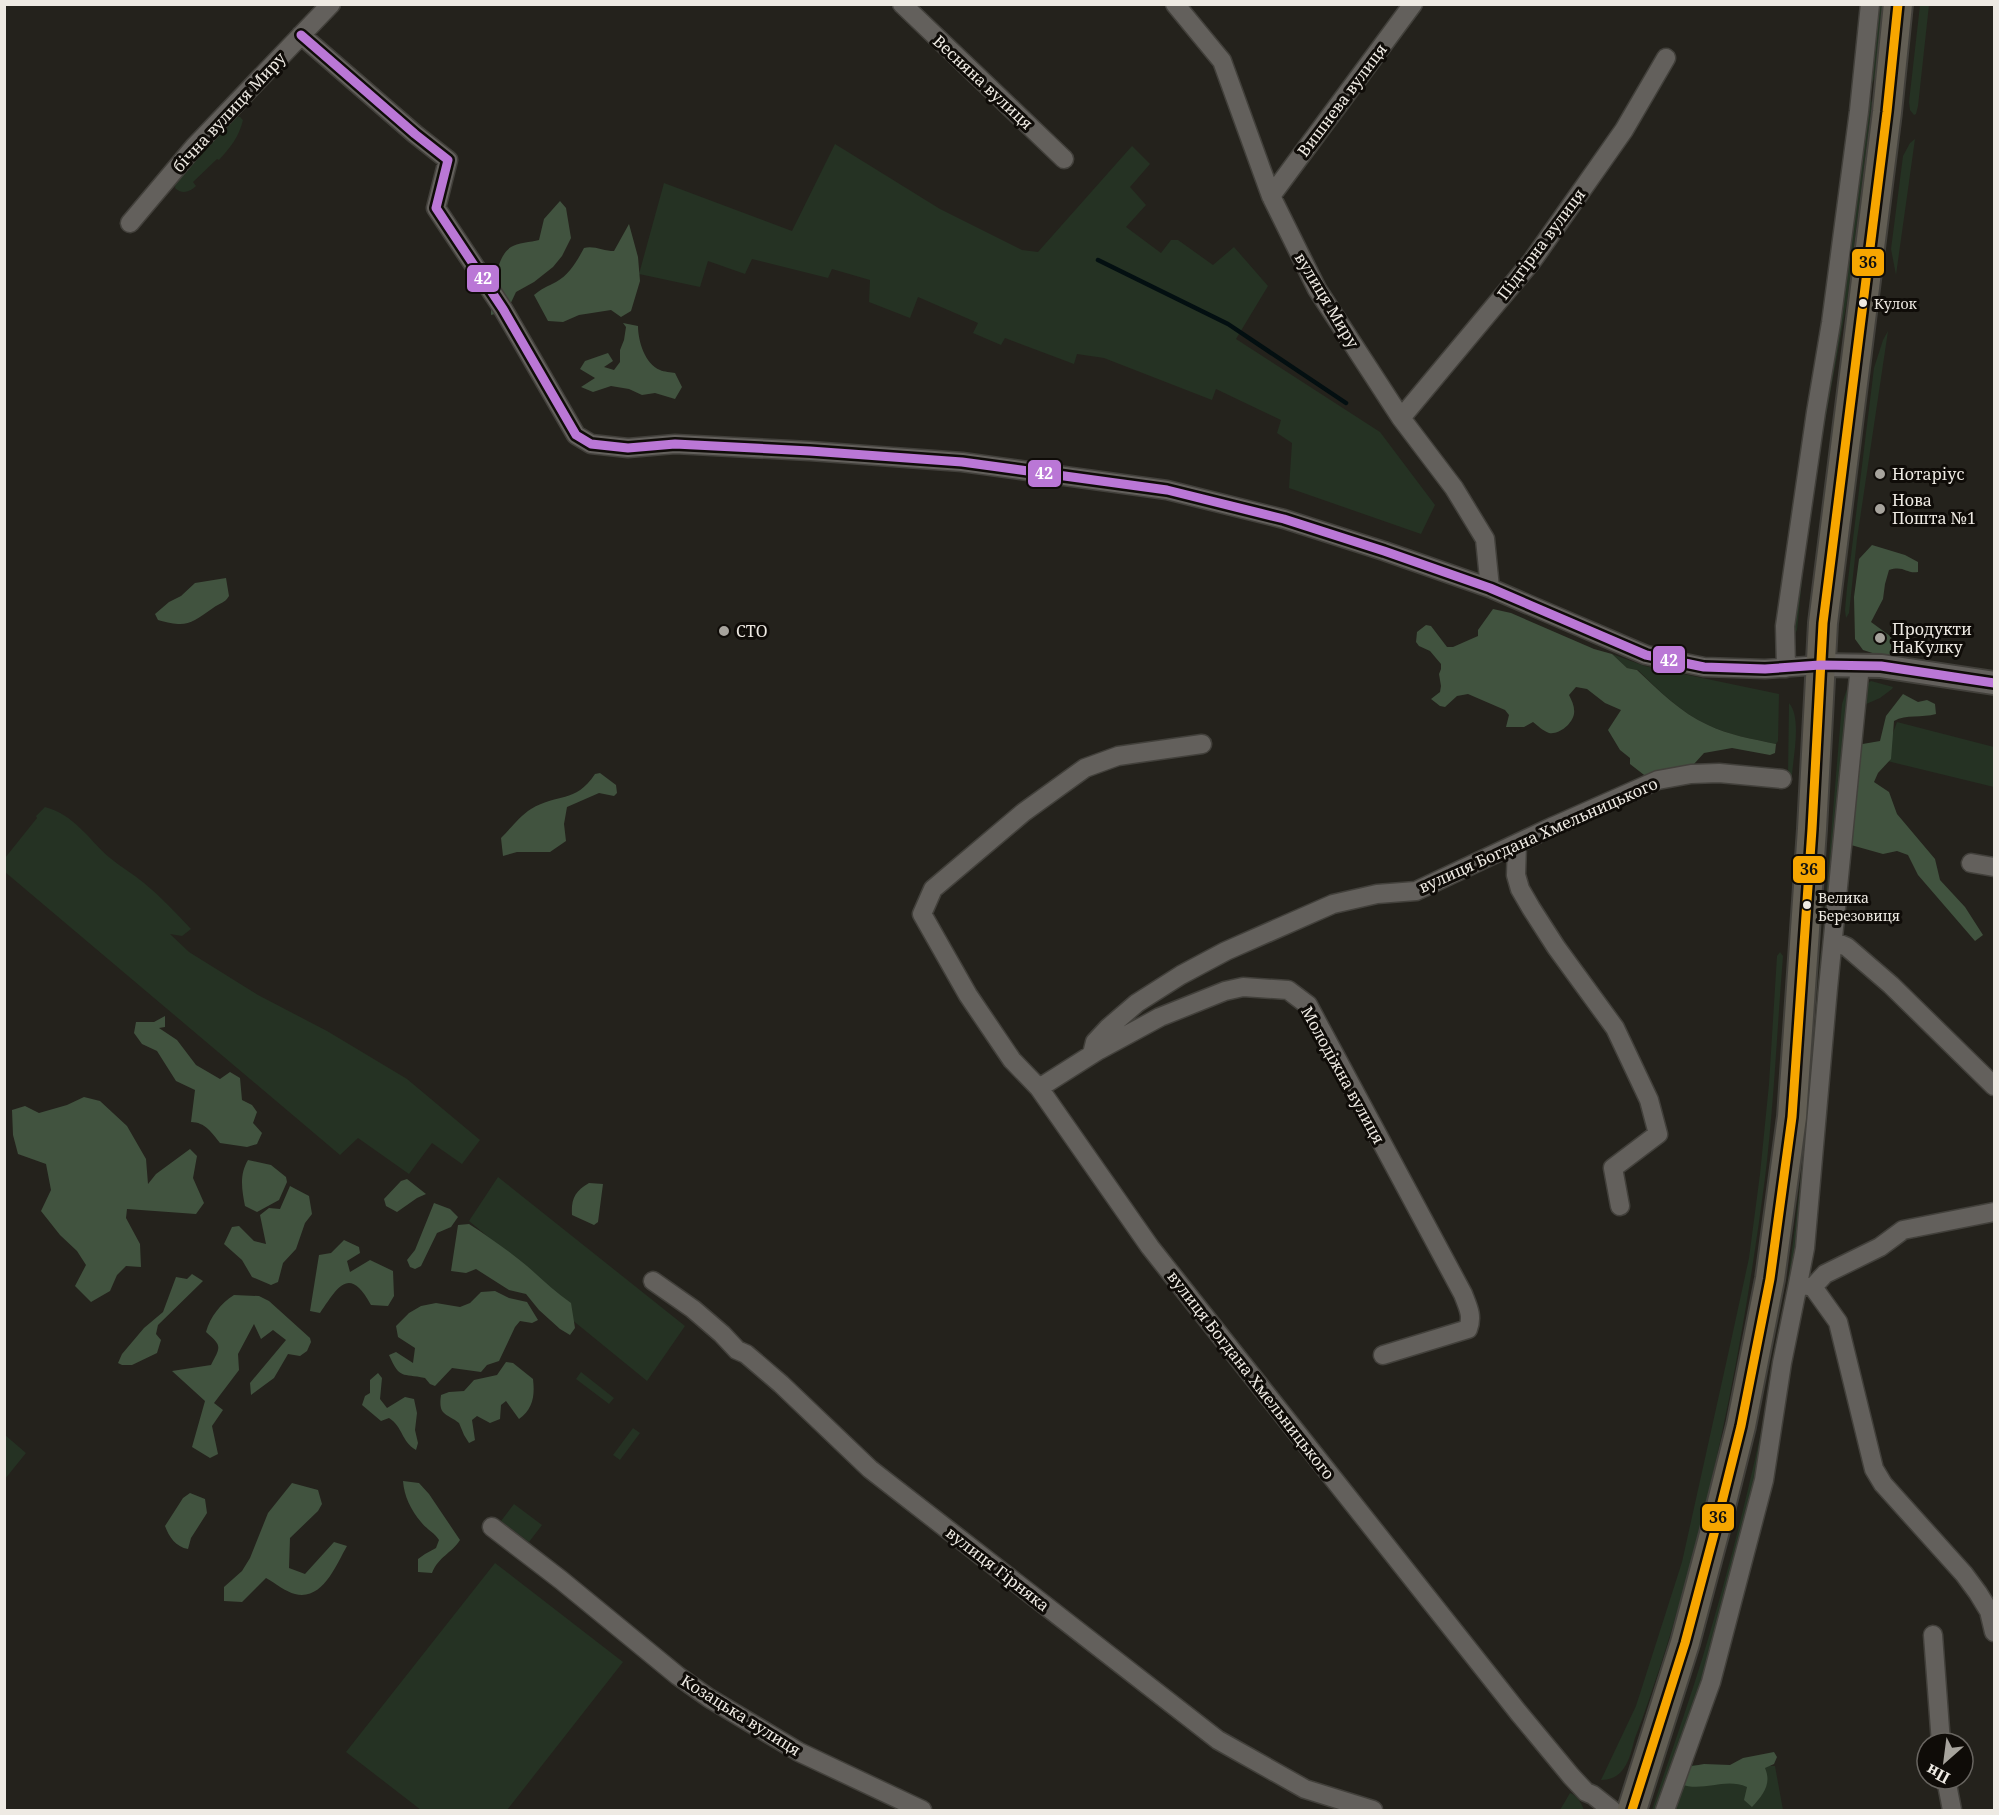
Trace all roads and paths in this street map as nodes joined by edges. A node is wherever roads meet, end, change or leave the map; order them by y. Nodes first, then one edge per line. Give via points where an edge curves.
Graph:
1 (331, 4) edge
2 (902, 4) edge
3 (1175, 4) edge
4 (1413, 4) edge
5 (1870, 4) edge
6 (1898, 4) edge
7 (301, 35) junction
8 (1666, 58) dead end
9 (1064, 159) dead end
10 (1271, 196) junction
11 (130, 223) dead end
12 (1401, 418) junction
13 (1490, 588) junction
14 (1820, 665) junction
15 (1860, 665) junction
16 (1786, 668) junction
17 (1995, 683) edge
18 (1202, 744) dead end
19 (1782, 779) dead end
20 (1517, 844) junction
21 (1971, 862) dead end
22 (1995, 867) edge
23 (1833, 941) junction
24 (1092, 1054) junction
25 (1995, 1086) edge
26 (1039, 1089) junction
27 (1620, 1206) dead end
28 (1995, 1212) edge
29 (652, 1281) dead end
30 (1805, 1286) junction
31 (1383, 1355) dead end
32 (492, 1527) dead end
33 (1995, 1632) edge
34 (1933, 1635) dead end
35 (1940, 1731) edge
36 (1948, 1791) edge
37 (922, 1810) edge
38 (1373, 1810) edge
39 (1612, 1810) edge
40 (1632, 1810) edge
41 (1665, 1810) edge
42 (1952, 1810) edge

1 - 7 street, бічна вулиця Миру
2 - 9 street, Весняна вулиця
3 - 10 street, вулиця Миру via 1221,61
4 - 10 street, Вишнева вулиця
5 - 16 street via 1831,323 1785,626
6 - 14 highway
7 - 11 street, бічна вулиця Миру via 194,147
7 - 13 street via 448,160 436,208 503,309 576,435 591,444 628,448 675,444 962,462 1167,490 1284,519
8 - 12 street, Підгірна вулиця via 1624,130 1532,261
10 - 12 street, вулиця Миру via 1317,289
12 - 13 street, вулиця Миру via 1454,488 1485,539
13 - 16 street via 1646,655 1704,667
14 - 15 street
14 - 16 street
14 - 40 highway via 1792,1117 1770,1279 1741,1426 1714,1534 1685,1643
15 - 17 street
15 - 23 street
18 - 26 street, вулиця Богдана Хмельницького via 1118,756 1084,768 1024,812 933,890 922,914 968,995 1012,1060
19 - 20 street, вулиця Богдана Хмельницького via 1719,773 1658,780
20 - 24 street, вулиця Богдана Хмельницького via 1416,891 1377,894 1333,904 1226,951 1137,1003 1095,1042
20 - 27 street via 1516,875 1520,889 1556,947 1615,1028 1649,1100 1658,1134 1613,1168
21 - 22 street
23 - 25 street via 1847,947 1891,986
23 - 30 street via 1805,1248
24 - 26 street, Молодіжна вулиця
24 - 31 street, Молодіжна вулиця via 1160,1017 1225,991 1243,987 1288,990 1308,1005 1470,1311 1468,1329
26 - 39 street, вулиця Богдана Хмельницького via 1150,1246 1518,1712 1586,1792
28 - 30 street via 1902,1230 1880,1247
29 - 38 street, вулиця Гірняка via 781,1384 870,1469 1218,1740 1305,1789
30 - 33 street via 1838,1322 1874,1469 1964,1574 1989,1611
30 - 41 street via 1782,1363 1764,1480 1711,1682
32 - 37 street, Козацька вулиця via 709,1698 799,1752
34 - 35 street
36 - 42 street

